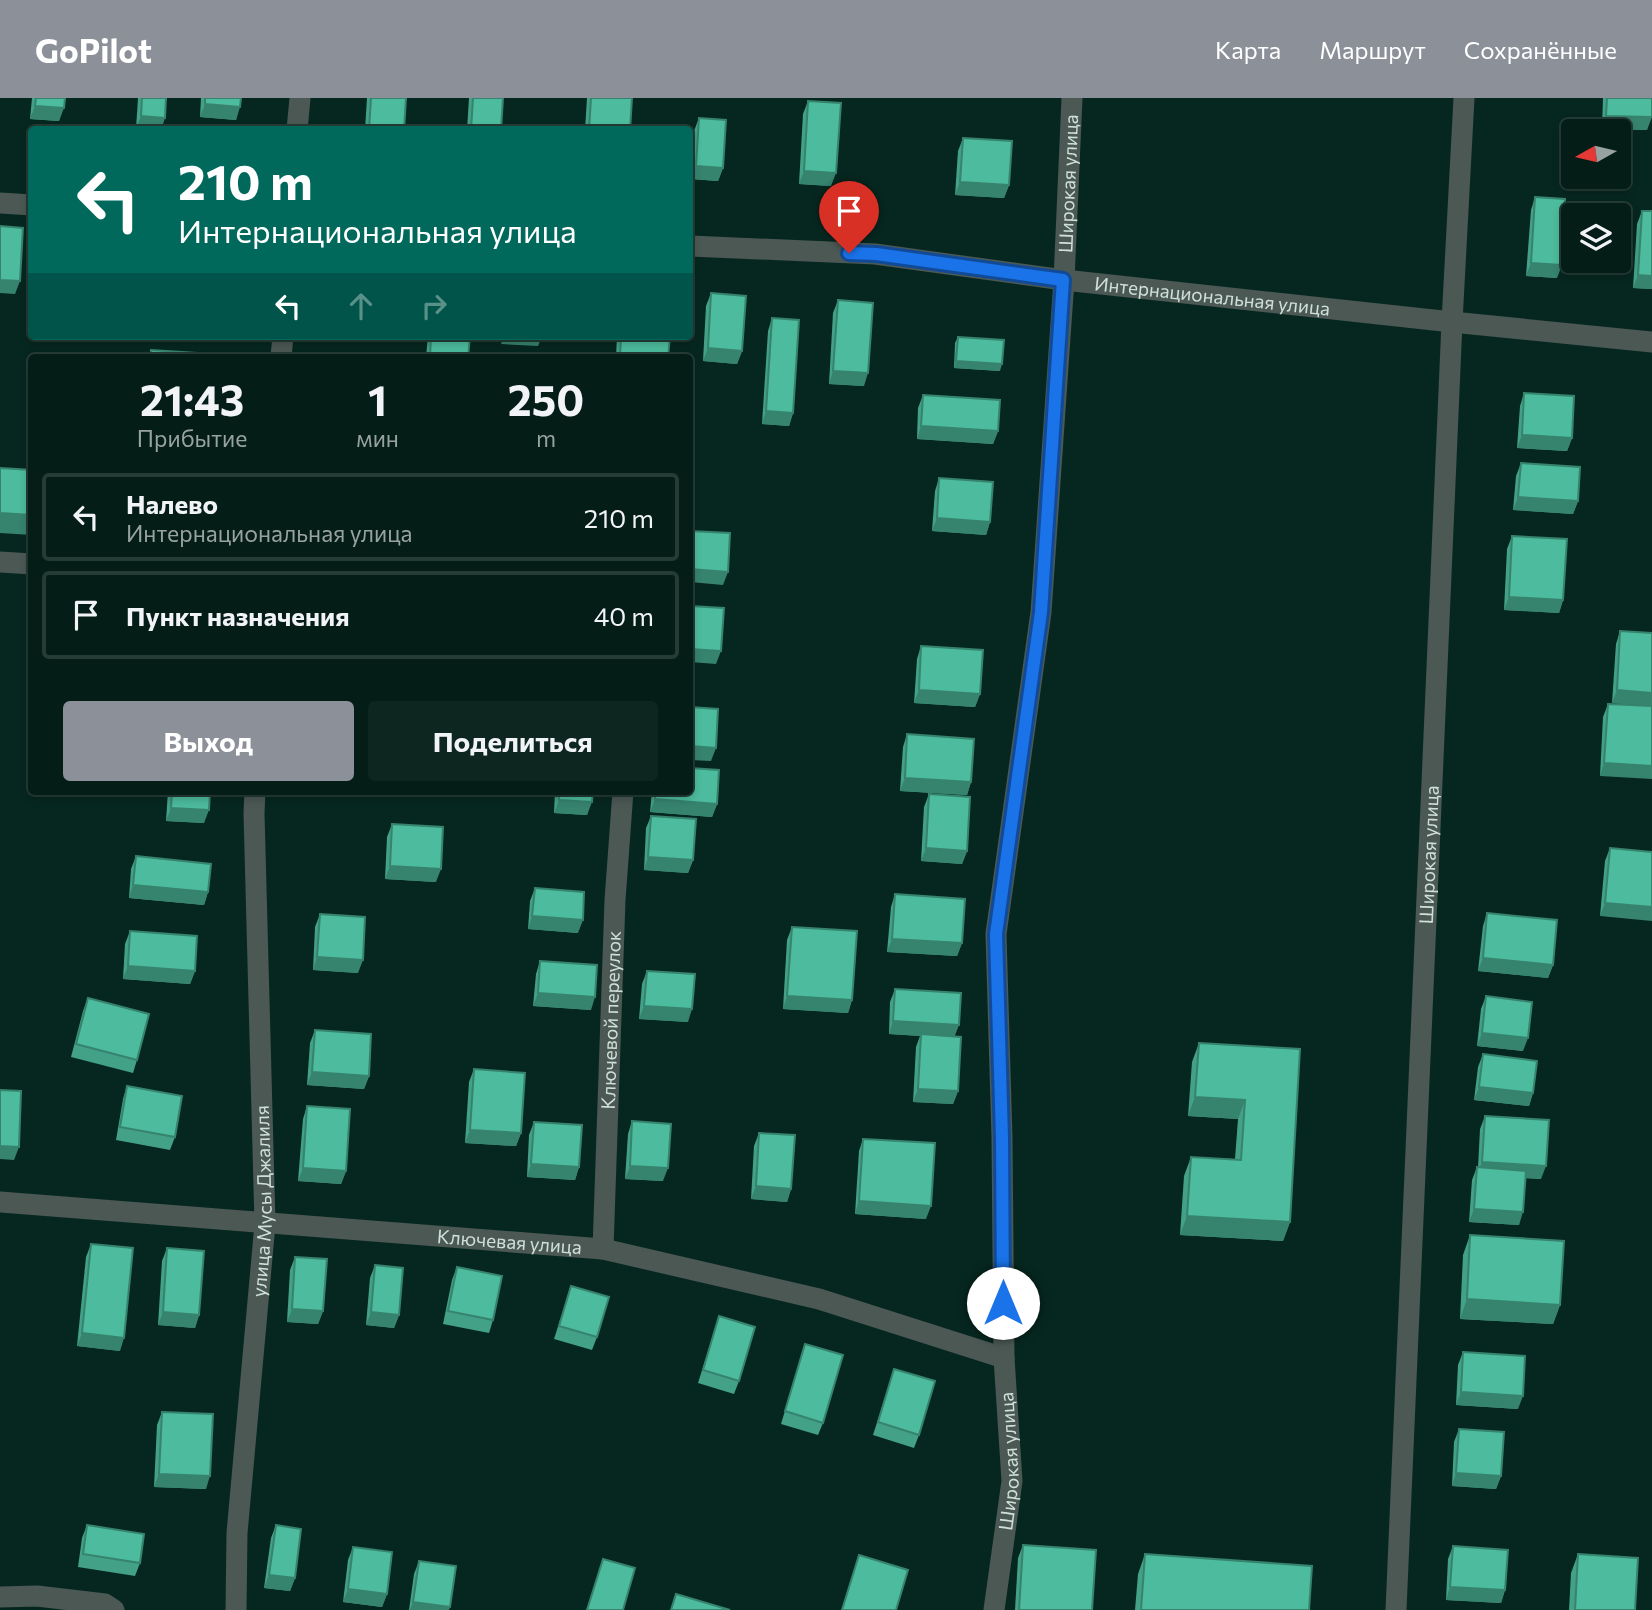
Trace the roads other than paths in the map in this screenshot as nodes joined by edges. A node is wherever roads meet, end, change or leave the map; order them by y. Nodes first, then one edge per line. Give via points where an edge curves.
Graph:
1 (300, 98) edge
2 (1072, 98) edge
3 (1464, 98) edge
4 (297, 126) edge
5 (0, 203) edge
6 (28, 205) edge
7 (693, 246) edge
8 (1063, 280) junction
9 (1452, 322) junction
10 (1652, 342) edge
11 (0, 562) edge
12 (28, 564) edge
13 (256, 795) edge
14 (623, 795) edge
15 (0, 1202) edge
16 (265, 1224) junction
17 (603, 1249) junction
18 (1004, 1358) junction
19 (0, 1597) edge
20 (114, 1610) edge
21 (236, 1610) edge
22 (994, 1610) edge
23 (1396, 1610) edge

1 - 4 street
2 - 8 street, Широкая улица
3 - 9 street, Широкая улица
5 - 6 street
7 - 8 street, Интернациональная улица via 876,254
8 - 9 street, Интернациональная улица
8 - 18 street, Широкая улица via 1041,612 996,934
9 - 10 street, Интернациональная улица
9 - 23 street, Широкая улица
11 - 12 street
13 - 16 street, улица Мусы Джалиля
14 - 17 street, Ключевой переулок
15 - 16 street, Ключевая улица
16 - 17 street, Ключевая улица
16 - 21 street, улица Мусы Джалиля via 237,1533
17 - 18 street, Ключевая улица via 820,1299
18 - 22 street, Широкая улица via 1012,1481
19 - 20 street via 37,1596 105,1604

